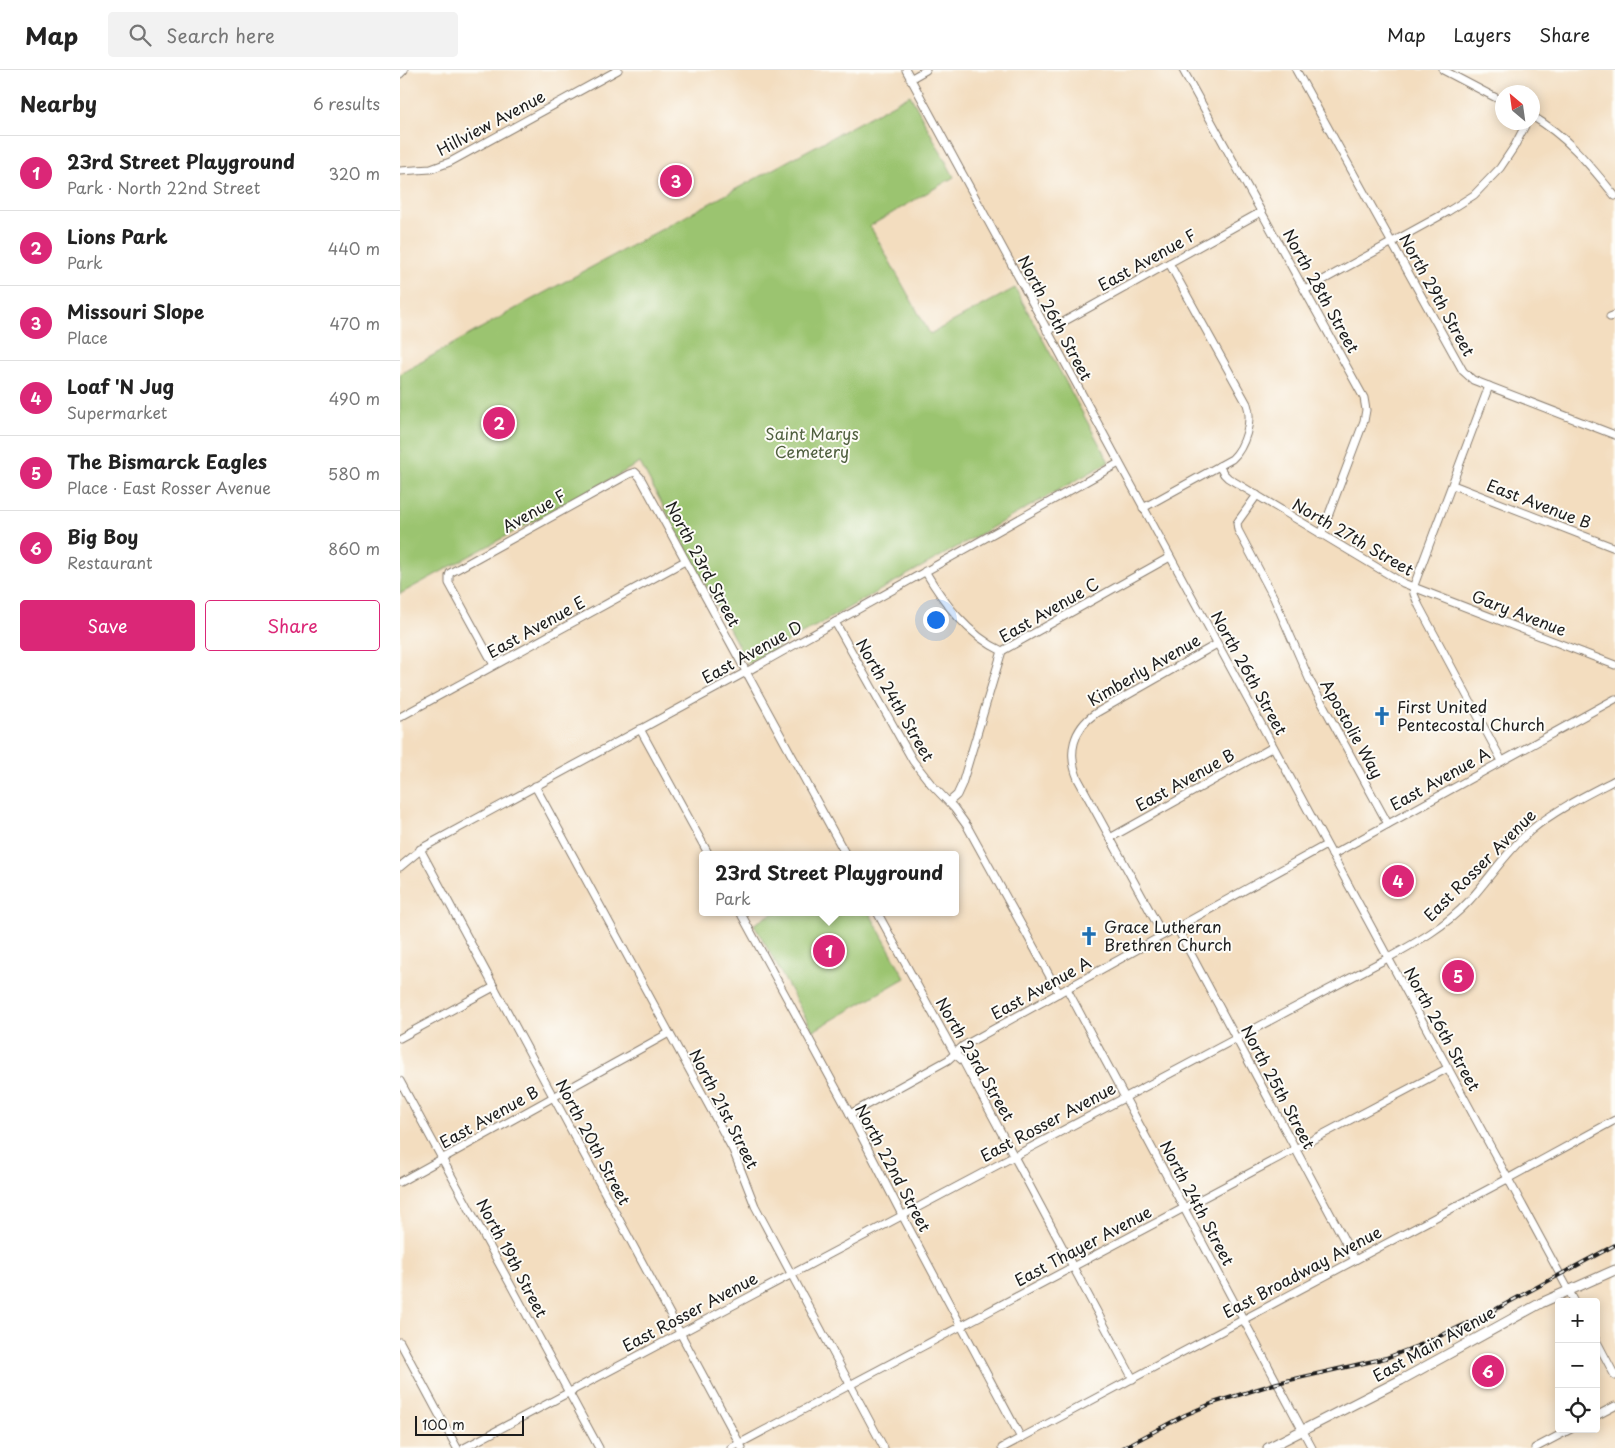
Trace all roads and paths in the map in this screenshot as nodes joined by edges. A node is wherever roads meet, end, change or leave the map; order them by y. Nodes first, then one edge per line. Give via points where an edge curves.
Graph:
1 (404, 70) edge
2 (618, 70) edge
3 (906, 70) edge
4 (926, 70) edge
5 (1183, 70) edge
6 (1296, 70) edge
7 (1443, 70) edge
8 (400, 74) edge
9 (910, 79) junction
10 (1495, 97) edge
11 (1540, 121) edge
12 (1523, 130) edge
13 (400, 171) edge
14 (1615, 196) edge
15 (1261, 212) junction
16 (1392, 242) junction
17 (1169, 264) junction
18 (1305, 290) junction
19 (1047, 332) junction
20 (1489, 386) junction
21 (1615, 435) edge
22 (1119, 463) junction
23 (1219, 466) junction
24 (635, 472) joint
25 (1453, 485) junction
26 (1257, 495) junction
27 (1143, 508) junction
28 (1321, 535) junction
29 (1615, 548) edge
30 (1170, 557) junction
31 (686, 561) junction
32 (925, 571) junction
33 (1413, 588) junction
34 (836, 622) junction
35 (1217, 644) junction
36 (1002, 651) junction
37 (494, 665) junction
38 (1615, 665) edge
39 (746, 672) junction
40 (1615, 699) edge
41 (400, 717) edge
42 (640, 729) junction
43 (1273, 747) junction
44 (1502, 761) junction
45 (1615, 780) edge
46 (535, 786) junction
47 (949, 802) junction
48 (1388, 824) junction
49 (1110, 838) junction
50 (1326, 846) junction
51 (420, 850) junction
52 (707, 851) edge
53 (844, 851) edge
54 (1332, 855) junction
55 (400, 867) edge
56 (742, 916) edge
57 (879, 916) edge
58 (1178, 928) junction
59 (1163, 935) junction
60 (1388, 958) junction
61 (494, 987) junction
62 (1067, 989) junction
63 (1059, 993) junction
64 (669, 1033) junction
65 (400, 1038) edge
66 (1236, 1038) junction
67 (954, 1054) junction
68 (1448, 1068) junction
69 (400, 1081) edge
70 (553, 1097) junction
71 (1125, 1097) junction
72 (850, 1114) junction
73 (1615, 1120) edge
74 (1295, 1149) junction
75 (1014, 1156) junction
76 (443, 1158) junction
77 (1508, 1178) junction
78 (400, 1182) edge
79 (1184, 1208) junction
80 (902, 1215) junction
81 (1355, 1260) junction
82 (1073, 1267) junction
83 (1615, 1270) edge
84 (790, 1274) junction
85 (1569, 1289) junction
86 (1574, 1298) edge
87 (1243, 1320) junction
88 (962, 1326) junction
89 (680, 1333) junction
90 (400, 1342) edge
91 (1598, 1343) edge
92 (1615, 1376) edge
93 (1132, 1378) junction
94 (850, 1385) junction
95 (569, 1392) junction
96 (1615, 1406) edge
97 (1600, 1414) edge
98 (1302, 1430) junction
99 (1563, 1433) edge
100 (1021, 1438) junction
101 (740, 1446) edge
102 (457, 1448) edge
103 (464, 1448) edge
104 (600, 1448) edge
105 (731, 1448) edge
106 (884, 1448) edge
107 (1002, 1448) edge
108 (1268, 1448) edge
109 (1312, 1448) edge
110 (1535, 1448) edge

1 - 8 street
2 - 13 street, Hillview Avenue via 450,162 431,169
3 - 9 street, North 26th Street
4 - 9 street
5 - 15 street, North 28th Street
6 - 16 street, North 29th Street
7 - 10 street
9 - 19 street, North 26th Street
11 - 14 street via 1572,145
12 - 16 street via 1507,158 1484,186 1456,207
15 - 17 street, East Avenue F
15 - 18 street, North 28th Street
16 - 18 street
16 - 20 street, North 29th Street via 1463,371 1473,380
17 - 19 street, East Avenue F
17 - 23 street via 1247,404 1250,415 1240,449 1232,459
18 - 28 street, North 28th Street via 1361,392 1366,410
19 - 22 street, North 26th Street
20 - 21 street
20 - 25 street
22 - 27 street, North 26th Street
22 - 32 street, East Avenue D
23 - 26 street, North 27th Street via 1228,478
23 - 27 street
24 - 31 street, North 23rd Street
24 - 37 street, Avenue F via 448,576
25 - 29 street, East Avenue B
25 - 33 street
26 - 28 street, North 27th Street
26 - 48 street, Apostolie Way via 1237,527 1271,591 1306,674
27 - 30 street, North 26th Street
28 - 33 street, North 27th Street
30 - 35 street, North 26th Street
30 - 36 street, East Avenue C
31 - 37 street, East Avenue E
31 - 39 street, North 23rd Street
32 - 34 street, East Avenue D
32 - 36 street via 955,614
33 - 38 street, Gary Avenue
33 - 44 street, North 27th Street via 1419,606
34 - 39 street, East Avenue D
34 - 47 street, North 24th Street via 913,761
35 - 43 street, North 26th Street
35 - 49 street, Kimberly Avenue via 1096,713 1077,732 1072,747 1075,772
36 - 47 street, East Avenue C via 962,784
37 - 41 street, East Avenue E
39 - 42 street, East Avenue D
39 - 53 street, North 23rd Street
40 - 44 street, East Avenue A
42 - 46 street, East Avenue D
42 - 52 street
43 - 49 street, East Avenue B
43 - 50 street, North 26th Street
44 - 48 street, East Avenue A
45 - 60 street, East Rosser Avenue via 1538,824 1450,919
46 - 51 street, East Avenue D
46 - 64 street, North 21st Street
47 - 63 street, North 24th Street via 967,826
48 - 54 street, East Avenue A
49 - 59 street
50 - 54 street, North 26th Street
50 - 58 street, East Avenue A
51 - 55 street, East Avenue D
51 - 61 street, North 20th Street
54 - 60 street, North 26th Street
56 - 72 street, North 22nd Street
57 - 67 street, North 23rd Street
58 - 59 street, East Avenue A
58 - 66 street, North 25th Street
59 - 62 street, East Avenue A
60 - 66 street, East Rosser Avenue
60 - 68 street, North 26th Street
61 - 65 street
61 - 70 street, North 20th Street
62 - 63 street, East Avenue A
62 - 71 street, North 24th Street
63 - 67 street, East Avenue A
64 - 70 street, East Avenue B
64 - 84 street, North 21st Street via 733,1150 755,1206
66 - 71 street, East Rosser Avenue
66 - 74 street, North 25th Street
67 - 72 street, East Avenue A
67 - 75 street, North 23rd Street via 963,1061
68 - 74 street, East Thayer Avenue
68 - 77 street, North 26th Street
69 - 76 street, North 19th Street
70 - 76 street, East Avenue B
70 - 89 street, North 20th Street
71 - 75 street, East Rosser Avenue
71 - 79 street, North 24th Street
72 - 80 street, North 22nd Street
73 - 77 street, East Broadway Avenue
74 - 79 street, East Thayer Avenue
74 - 81 street, North 25th Street
75 - 80 street, East Rosser Avenue
75 - 82 street, North 23rd Street
76 - 78 street, East Avenue B
76 - 95 street, North 19th Street
77 - 81 street, East Broadway Avenue
77 - 85 street, North 26th Street
79 - 82 street, East Thayer Avenue
79 - 87 street, North 24th Street
80 - 84 street, East Rosser Avenue
80 - 88 street, North 22nd Street
81 - 87 street, East Broadway Avenue
82 - 88 street, East Thayer Avenue
82 - 93 street, North 23rd Street
83 - 85 main road, East Main Avenue
84 - 89 street, East Rosser Avenue
84 - 94 street, North 21st Street
85 - 86 street, North 26th Street
85 - 98 main road, East Main Avenue
87 - 93 street, East Broadway Avenue
87 - 98 street, North 24th Street
88 - 94 street, East Thayer Avenue
88 - 100 street, North 22nd Street
89 - 95 street, East Rosser Avenue
89 - 101 street, North 20th Street
90 - 102 street
91 - 92 street
93 - 100 street, East Broadway Avenue
94 - 101 street, East Thayer Avenue
94 - 106 street, North 21st Street
95 - 103 street, East Rosser Avenue
95 - 104 street, North 19th Street
96 - 97 street
98 - 108 main road, East Main Avenue
98 - 109 street, North 24th Street
99 - 110 street
100 - 107 street, East Broadway Avenue
101 - 105 street, East Thayer Avenue

